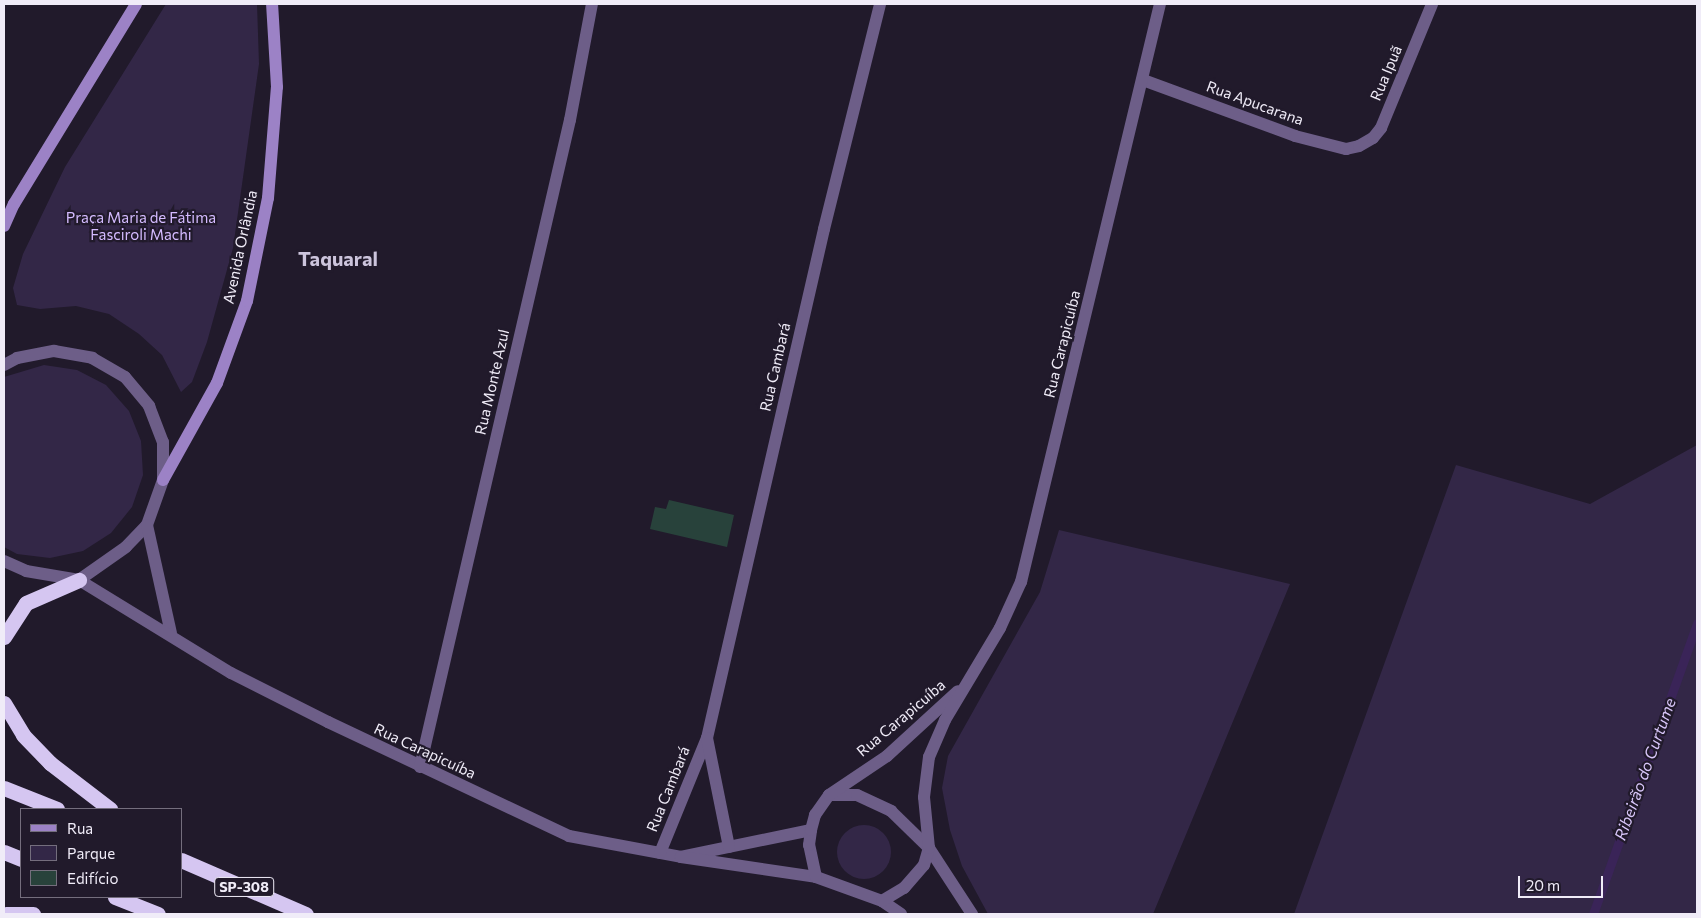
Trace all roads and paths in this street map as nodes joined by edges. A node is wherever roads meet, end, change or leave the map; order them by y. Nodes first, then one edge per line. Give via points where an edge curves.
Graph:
1 (136, 4) edge
2 (272, 4) edge
3 (592, 4) edge
4 (880, 4) edge
5 (1160, 4) edge
6 (1432, 4) edge
7 (1142, 80) junction
8 (1359, 146) joint
9 (4, 226) edge
10 (4, 365) edge
11 (163, 480) junction
12 (147, 525) junction
13 (4, 561) edge
14 (78, 580) junction
15 (171, 633) junction
16 (4, 637) edge
17 (968, 682) junction
18 (4, 704) edge
19 (707, 738) junction
20 (420, 767) junction
21 (4, 788) edge
22 (829, 795) junction
23 (54, 808) edge
24 (109, 808) edge
25 (810, 830) junction
26 (729, 847) junction
27 (929, 848) junction
28 (4, 852) edge
29 (660, 853) junction
30 (681, 857) junction
31 (20, 859) edge
32 (182, 860) edge
33 (816, 877) junction
34 (118, 898) edge
35 (882, 901) junction
36 (6, 914) edge
37 (32, 914) edge
38 (158, 914) edge
39 (306, 914) edge
40 (902, 914) edge
41 (972, 914) edge

1 - 9 street via 29,178
2 - 11 street, Avenida Orlândia via 277,87 268,198 247,301 217,383
3 - 20 street, Rua Monte Azul via 570,120
4 - 19 street, Rua Cambará via 824,228
5 - 7 street, Rua Carapicuíba
6 - 8 street, Rua Ipuã via 1380,128 1373,138
7 - 8 street, Rua Apucarana via 1295,136 1346,149
7 - 17 street, Rua Carapicuíba via 1021,582 1000,628
10 - 11 street via 17,358 54,351 92,358 125,377 149,406 163,442
11 - 12 street
12 - 14 street via 126,547
12 - 15 street
13 - 14 street, Rua Carapicuíba via 26,571
14 - 15 street, Rua Carapicuíba
14 - 16 highway via 26,603
15 - 20 street, Rua Carapicuíba via 231,673
17 - 22 street, Rua Carapicuíba via 887,756
17 - 27 street, Rua Carapicuíba via 929,757 924,797
18 - 24 highway via 23,735 50,763
19 - 26 street, Rua Cambará
19 - 29 street, Rua Cambará
20 - 29 street, Rua Carapicuíba via 569,836
21 - 23 highway
22 - 25 street, Rua Carapicuíba via 815,815
22 - 27 street via 857,795 879,803
25 - 26 street, Rua Carapicuíba
25 - 33 street, Rua Carapicuíba via 808,845
26 - 30 street, Rua Carapicuíba
27 - 35 street, Rua Carapicuíba via 924,865 909,882
27 - 41 street
28 - 31 highway
29 - 30 street, Rua Carapicuíba
30 - 33 street, Rua Carapicuíba
32 - 39 highway, SP-308
33 - 35 street, Rua Carapicuíba
34 - 38 highway
35 - 40 street
36 - 37 highway

